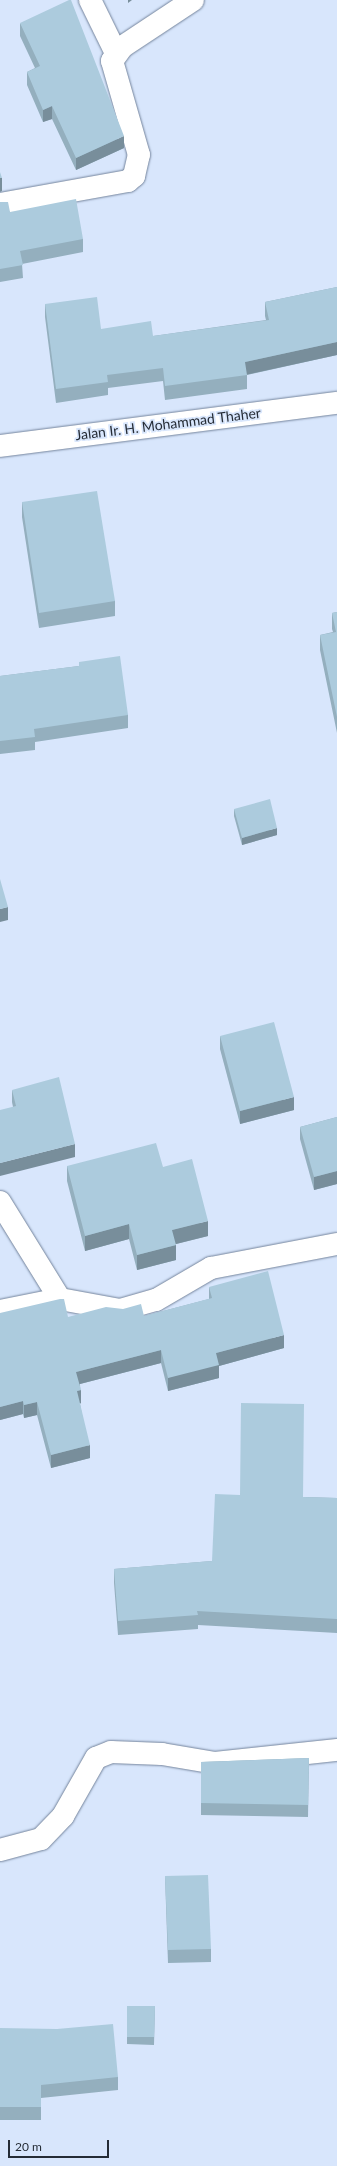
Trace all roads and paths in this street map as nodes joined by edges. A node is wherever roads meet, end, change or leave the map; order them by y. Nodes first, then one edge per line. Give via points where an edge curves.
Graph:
1 (90, 0) edge
2 (193, 0) edge
3 (116, 53) junction
4 (0, 204) edge
5 (337, 403) edge
6 (0, 446) edge
7 (0, 1202) edge
8 (337, 1244) edge
9 (60, 1299) junction
10 (0, 1311) edge
11 (337, 1750) edge
12 (0, 1850) edge

1 - 3 street
2 - 3 street
3 - 4 street via 113,72 139,155 134,176 128,182
5 - 6 street, Jalan Ir. H. Mohammad Thaher
7 - 9 street
8 - 9 street via 211,1268 156,1300 120,1310
9 - 10 street
11 - 12 street via 216,1763 162,1754 111,1752 96,1758 63,1816 41,1838

